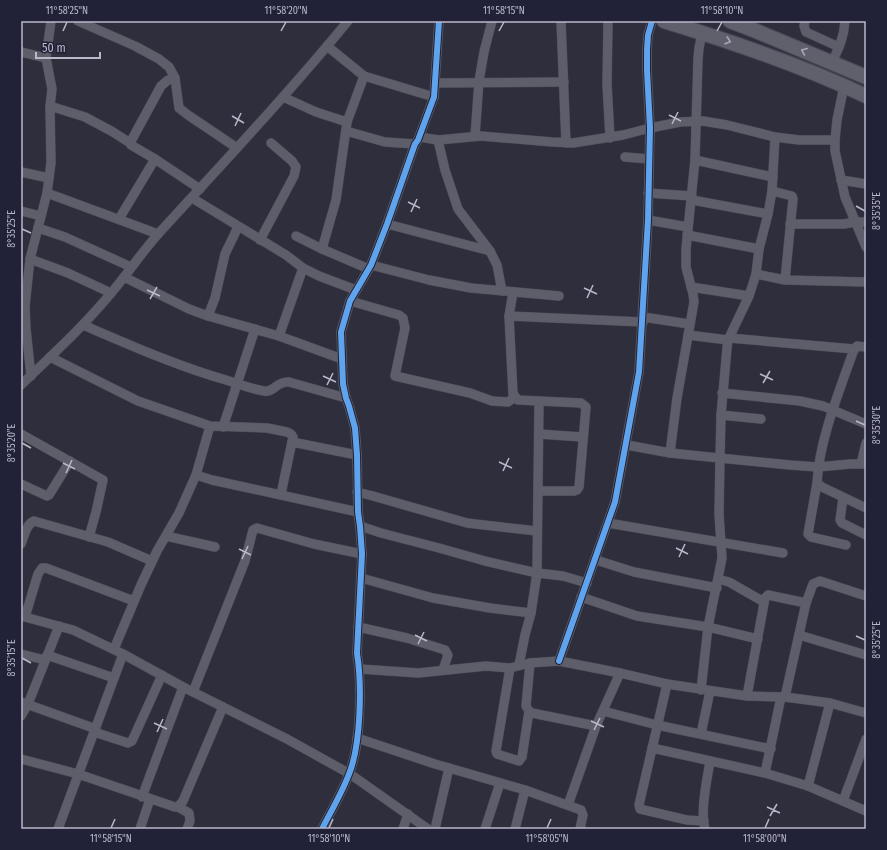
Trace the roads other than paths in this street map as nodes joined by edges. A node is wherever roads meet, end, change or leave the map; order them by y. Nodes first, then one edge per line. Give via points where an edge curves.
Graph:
1 (51, 21) edge
2 (78, 21) edge
3 (348, 21) edge
4 (439, 21) edge
5 (492, 21) edge
6 (561, 21) edge
7 (608, 21) edge
8 (652, 21) edge
9 (664, 21) edge
10 (730, 21) edge
11 (805, 21) edge
12 (845, 21) edge
13 (757, 26) edge
14 (702, 33) junction
15 (327, 46) junction
16 (839, 47) junction
17 (21, 52) edge
18 (46, 58) junction
19 (832, 62) junction
20 (364, 76) junction
21 (866, 77) edge
22 (175, 78) junction
23 (479, 81) junction
24 (564, 82) junction
25 (435, 83) junction
26 (844, 86) junction
27 (434, 96) junction
28 (866, 96) edge
29 (283, 97) junction
30 (50, 106) junction
31 (697, 122) junction
32 (346, 127) junction
33 (650, 128) junction
34 (475, 136) junction
35 (774, 137) junction
36 (610, 138) junction
37 (438, 140) junction
38 (835, 140) junction
39 (417, 141) junction
40 (130, 143) junction
41 (271, 143) dead end
42 (566, 143) junction
43 (237, 148) junction
44 (625, 158) dead end
45 (155, 159) junction
46 (649, 159) junction
47 (695, 160) junction
48 (21, 172) edge
49 (773, 177) junction
50 (49, 178) junction
51 (841, 180) junction
52 (866, 184) edge
53 (200, 190) junction
54 (772, 191) junction
55 (47, 193) junction
56 (648, 193) junction
57 (192, 198) junction
58 (692, 198) junction
59 (21, 210) edge
60 (768, 214) junction
61 (41, 216) junction
62 (119, 219) junction
63 (648, 220) junction
64 (855, 222) junction
65 (866, 222) edge
66 (387, 224) junction
67 (790, 224) junction
68 (238, 227) junction
69 (38, 228) junction
70 (688, 231) junction
71 (158, 234) junction
72 (296, 236) dead end
73 (260, 240) junction
74 (866, 247) edge
75 (322, 249) junction
76 (759, 249) junction
77 (490, 251) junction
78 (21, 255) edge
79 (31, 257) junction
80 (131, 266) junction
81 (370, 267) junction
82 (302, 268) junction
83 (756, 274) junction
84 (124, 277) junction
85 (785, 280) junction
86 (866, 282) edge
87 (691, 287) junction
88 (356, 290) junction
89 (502, 291) junction
90 (513, 292) junction
91 (111, 293) junction
92 (559, 296) dead end
93 (748, 296) junction
94 (350, 301) junction
95 (208, 316) junction
96 (509, 316) junction
97 (643, 320) junction
98 (689, 324) junction
99 (83, 325) junction
100 (255, 329) junction
101 (688, 335) junction
102 (279, 336) junction
103 (728, 339) junction
104 (866, 347) edge
105 (854, 349) junction
106 (50, 358) junction
107 (342, 359) junction
108 (31, 376) junction
109 (236, 384) junction
110 (21, 385) edge
111 (722, 393) junction
112 (515, 397) junction
113 (346, 398) junction
114 (539, 401) junction
115 (832, 410) junction
116 (721, 415) junction
117 (761, 419) dead end
118 (866, 424) edge
119 (210, 426) junction
120 (223, 427) junction
121 (21, 434) edge
122 (539, 434) junction
123 (582, 437) junction
124 (292, 442) junction
125 (866, 443) edge
126 (627, 445) junction
127 (670, 453) junction
128 (357, 455) junction
129 (720, 459) junction
130 (70, 461) junction
131 (863, 464) edge
132 (818, 467) junction
133 (196, 475) junction
134 (817, 483) junction
135 (21, 484) edge
136 (538, 491) junction
137 (357, 492) junction
138 (281, 494) junction
139 (843, 498) junction
140 (866, 508) edge
141 (358, 512) junction
142 (608, 523) junction
143 (360, 526) junction
144 (537, 531) junction
145 (866, 535) edge
146 (166, 536) junction
147 (89, 537) junction
148 (722, 543) junction
149 (21, 544) edge
150 (846, 545) dead end
151 (215, 547) dead end
152 (782, 552) dead end
153 (362, 554) junction
154 (596, 560) junction
155 (152, 561) junction
156 (537, 573) junction
157 (361, 578) junction
158 (587, 583) junction
159 (718, 584) junction
160 (866, 596) edge
161 (581, 597) junction
162 (134, 602) junction
163 (764, 602) junction
164 (806, 602) junction
165 (531, 613) junction
166 (23, 617) edge
167 (59, 626) junction
168 (358, 627) junction
169 (708, 628) junction
170 (799, 635) junction
171 (758, 639) junction
172 (114, 649) junction
173 (21, 654) edge
174 (123, 654) junction
175 (866, 655) edge
176 (46, 658) junction
177 (559, 661) junction
178 (530, 663) junction
179 (519, 665) junction
180 (510, 668) junction
181 (360, 669) junction
182 (443, 670) junction
183 (620, 673) junction
184 (162, 675) junction
185 (114, 678) junction
186 (667, 684) junction
187 (183, 687) junction
188 (705, 690) junction
189 (193, 692) junction
190 (747, 696) junction
191 (783, 697) junction
192 (24, 703) edge
193 (830, 703) junction
194 (223, 707) junction
195 (529, 711) junction
196 (603, 711) junction
197 (866, 713) edge
198 (21, 716) edge
199 (657, 725) junction
200 (596, 726) junction
201 (95, 730) junction
202 (701, 734) junction
203 (357, 738) junction
204 (866, 739) edge
205 (652, 748) junction
206 (771, 749) junction
207 (21, 759) edge
208 (710, 761) junction
209 (449, 768) junction
210 (765, 773) junction
211 (78, 774) junction
212 (350, 774) junction
213 (500, 782) junction
214 (808, 786) junction
215 (525, 790) junction
216 (146, 798) junction
217 (843, 801) junction
218 (568, 805) junction
219 (178, 807) junction
220 (866, 811) edge
221 (408, 814) junction
222 (704, 825) edge
223 (58, 829) edge
224 (140, 829) edge
225 (187, 829) edge
226 (322, 829) edge
227 (403, 829) edge
228 (428, 829) edge
229 (435, 829) edge
230 (485, 829) edge
231 (515, 829) edge
232 (580, 829) edge

1 - 18 street
2 - 22 street via 159,59 170,67
3 - 15 street
4 - 25 street
5 - 23 street
6 - 24 street
7 - 36 street via 607,84
8 - 33 street via 647,50
9 - 14 main road
10 - 13 main road
11 - 16 street via 806,32
12 - 16 street
19 -> 13 main road
14 -> 26 main road via 802,68
14 - 31 street via 698,54
15 - 20 street
15 - 29 street
16 - 19 street
17 - 18 street
18 - 30 street via 52,89
19 - 21 main road
20 - 27 street
20 - 32 street
22 - 40 street via 161,86
22 - 43 street via 179,108
23 - 24 street
23 - 25 street
23 - 34 street
24 - 42 street
25 - 27 street
26 - 28 main road
26 - 38 street
27 - 39 street
29 - 32 street
29 - 43 street
30 - 40 street via 85,117
30 - 50 street
31 - 33 street via 680,122
31 - 35 street via 727,125
31 - 47 street
32 - 39 street via 385,142
32 - 75 street via 336,200
33 - 36 street
33 - 46 street
34 - 37 street
34 - 42 street
35 - 38 street
35 - 49 street
36 - 42 street
37 - 39 street
37 - 77 street via 458,209
38 - 51 street
39 - 66 street
40 - 45 street
41 - 73 street via 296,167 294,176
43 - 53 street
44 - 46 street
45 - 53 street
45 - 62 street
46 - 56 street
47 - 49 street
47 - 58 street
48 - 50 street
49 - 54 street
50 - 55 street
51 - 52 street
51 - 64 street
53 - 57 street
54 - 60 street
54 - 67 street via 792,196
55 - 61 street
55 - 62 street
56 - 58 street
56 - 63 street
57 - 68 street
57 - 71 street
58 - 60 street
58 - 70 street
59 - 61 street
60 - 76 street
61 - 69 street
62 - 71 street
63 - 70 street
63 - 97 street
64 - 65 street
64 - 67 street
64 - 74 street
66 - 77 street
66 - 81 street
67 - 85 street
68 - 73 street
68 - 95 street via 225,254
69 - 79 street
69 - 80 street
70 - 76 street
70 - 87 street via 686,267
71 - 80 street
72 - 75 street
73 - 82 street
75 - 81 street
76 - 83 street
77 - 89 street via 497,265
78 - 79 street
79 - 91 street
79 - 108 street via 25,306
80 - 84 street
81 - 88 street
81 - 89 street via 471,288
82 - 88 street
82 - 102 street
83 - 85 street
83 - 93 street
84 - 91 street
84 - 95 street
85 - 86 street
87 - 93 street
87 - 98 street via 694,302
88 - 94 street
89 - 90 street
90 - 92 street
90 - 96 street
91 - 99 street
93 - 103 street
94 - 107 street via 341,332
94 - 112 street via 403,318 405,328 395,376 470,393 492,401 508,402
95 - 100 street
96 - 97 street
96 - 112 street
97 - 98 street
97 - 126 street via 639,372
98 - 101 street
99 - 106 street
99 - 109 street via 204,374
100 - 102 street
100 - 109 street
101 - 103 street
101 - 127 street
102 - 107 street
103 - 105 street
103 - 111 street
104 - 105 street via 857,346
105 - 115 street
106 - 108 street
106 - 119 street via 138,401
107 - 113 street
108 - 110 street
109 - 113 street via 266,392 280,383 289,382
109 - 120 street
111 - 115 street via 800,401
111 - 116 street
112 - 114 street via 518,400
113 - 128 street via 355,428
114 - 122 street
114 - 123 street via 584,405 586,407
115 - 118 street
115 - 132 street
116 - 117 street
116 - 129 street
119 - 120 street
119 - 133 street
120 - 124 street via 267,428 287,432 293,437
121 - 130 street
122 - 123 street
122 - 136 street
123 - 136 street via 580,484 577,490
124 - 128 street
124 - 138 street
125 - 131 street
126 - 127 street
126 - 142 street
127 - 129 street
128 - 137 street
129 - 132 street
129 - 148 street via 719,531
130 - 135 street via 47,496
130 - 147 street via 103,480
131 - 132 street
132 - 134 street
133 - 138 street
133 - 146 street
134 - 139 street
134 - 150 street via 808,534 811,537
136 - 144 street
137 - 141 street
137 - 144 street via 467,523
138 - 141 street
139 - 140 street
139 - 145 street via 840,520
141 - 143 street
142 - 148 street
142 - 154 street
143 - 153 street
143 - 156 street
144 - 156 street
146 - 151 street
146 - 155 street
147 - 149 street via 34,521 28,526
147 - 155 street via 108,542
148 - 152 street
148 - 159 street
153 - 157 street
153 - 189 street via 257,528 253,530 245,561
154 - 158 street
154 - 159 street via 634,572
155 - 162 street
156 - 158 street via 563,576
156 - 165 street
157 - 165 street via 433,598
157 - 168 street
158 - 161 street
159 - 163 street via 728,582
159 - 169 street
160 - 164 street via 820,580 813,584
161 - 169 street via 637,616
161 - 177 street
162 - 166 street via 42,568
162 - 172 street
163 - 164 street via 768,595
163 - 171 street
164 - 170 street
165 - 179 street
166 - 167 street
167 - 172 street via 74,630
167 - 176 street
168 - 181 street via 357,653
168 - 182 street via 445,650 448,655
169 - 171 street
169 - 188 street
170 - 175 street
170 - 191 street
171 - 190 street
172 - 174 street
173 - 176 street
174 - 184 street
174 - 185 street
176 - 185 street
176 - 192 street
177 - 178 street
177 - 183 street
178 - 179 street
178 - 195 street via 526,706
179 - 180 street
180 - 182 street via 486,666
180 - 195 street via 497,754 520,760
181 - 182 street via 418,673
181 - 203 street
183 - 186 street
183 - 196 street
184 - 187 street
184 - 201 street via 132,741 128,743
185 - 201 street
186 - 188 street
186 - 199 street
187 - 189 street
187 - 216 street
188 - 190 street
188 - 202 street
189 - 194 street
190 - 191 street
191 - 193 street
191 - 206 street
192 - 198 street
192 - 201 street
193 - 197 street
193 - 214 street
194 - 212 street
194 - 219 street via 183,801
195 - 200 street
196 - 199 street
196 - 200 street
199 - 202 street
199 - 205 street
200 - 218 street
201 - 211 street
202 - 206 street
203 - 209 street
203 - 212 street
204 - 217 street
205 - 208 street
205 - 222 street via 640,809
206 - 210 street
207 - 211 street
208 - 210 street
208 - 222 street via 705,792
209 - 213 street
209 - 229 street
210 - 214 street
211 - 216 street
211 - 223 street
212 - 221 street
212 - 226 street
213 - 215 street
213 - 230 street
214 - 217 street
215 - 218 street
215 - 231 street
216 - 219 street
216 - 224 street
217 - 220 street
218 - 232 street via 583,812
219 - 225 street via 190,813
221 - 227 street
221 - 228 street

